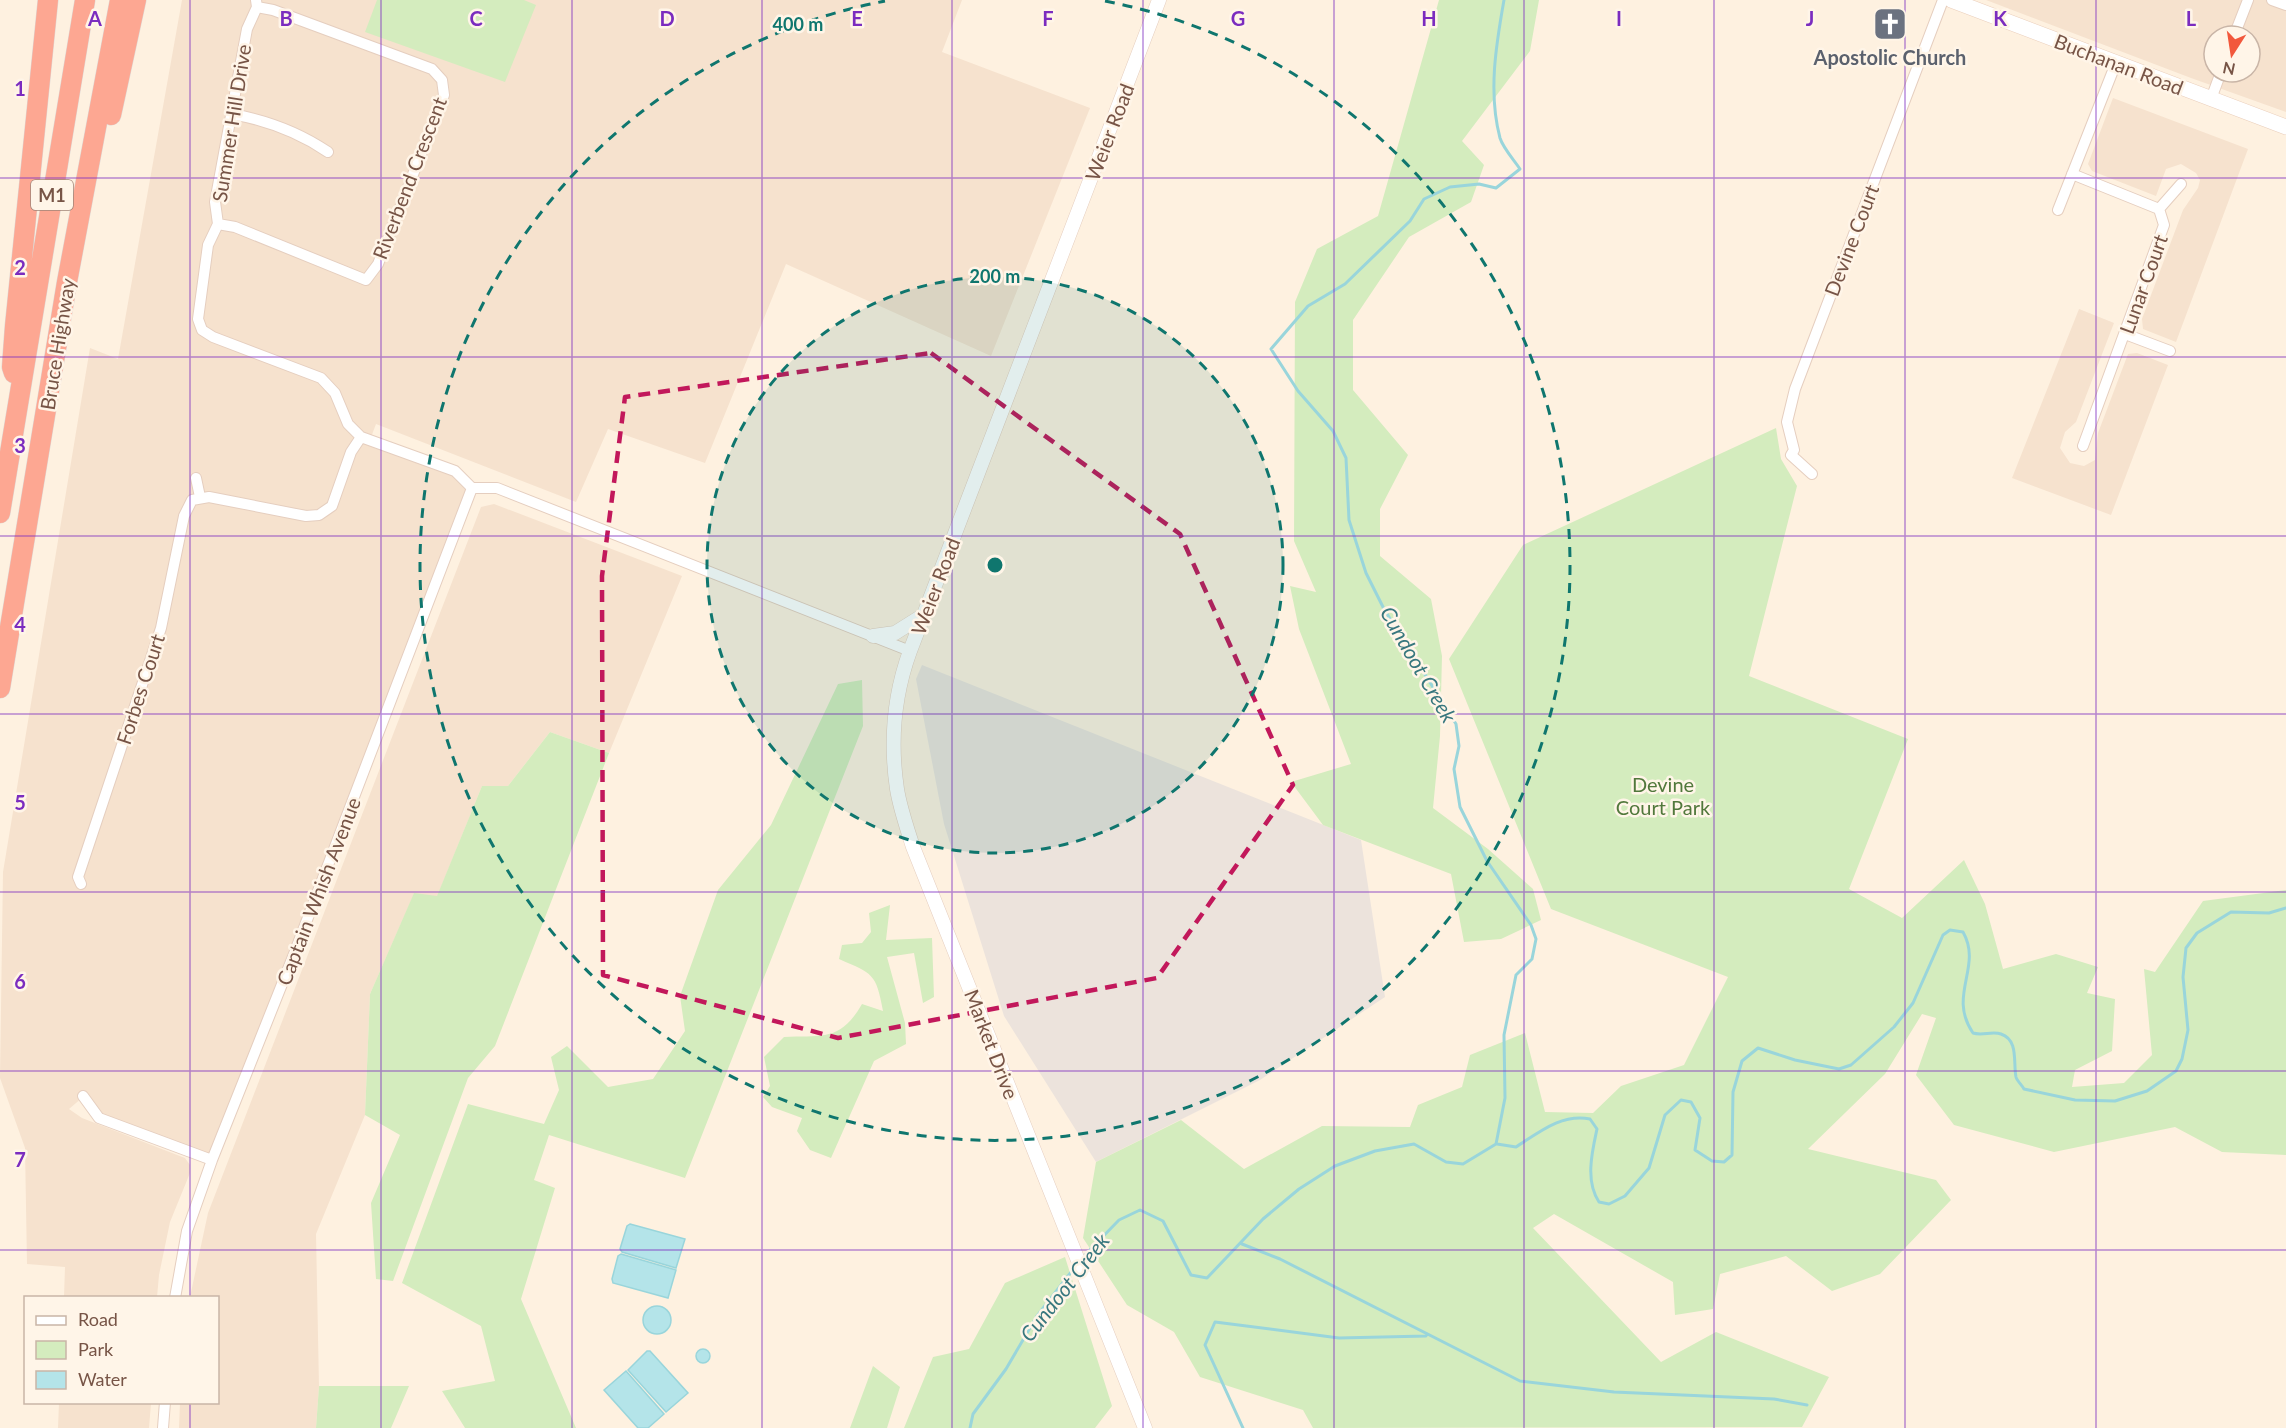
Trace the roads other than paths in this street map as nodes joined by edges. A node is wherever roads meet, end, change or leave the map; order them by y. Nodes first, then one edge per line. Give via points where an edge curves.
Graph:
1 (48, 0) edge
2 (85, 0) edge
3 (120, 0) edge
4 (136, 0) edge
5 (1160, 0) edge
6 (1942, 0) edge
7 (1952, 0) edge
8 (2248, 0) edge
9 (2272, 0) edge
10 (257, 4) edge
11 (2286, 5) edge
12 (2239, 24) edge
13 (2115, 63) junction
14 (2217, 84) edge
15 (2211, 99) junction
16 (232, 114) junction
17 (2286, 127) edge
18 (328, 152) dead end
19 (87, 172) junction
20 (2072, 174) junction
21 (2181, 184) dead end
22 (2159, 209) junction
23 (2058, 210) dead end
24 (218, 224) junction
25 (2124, 334) junction
26 (2170, 351) dead end
27 (20, 391) junction
28 (361, 437) junction
29 (2083, 446) dead end
30 (1812, 474) dead end
31 (196, 478) dead end
32 (472, 488) junction
33 (200, 497) junction
34 (0, 513) edge
35 (925, 613) junction
36 (873, 636) junction
37 (910, 651) junction
38 (0, 688) edge
39 (81, 884) dead end
40 (83, 1096) dead end
41 (212, 1160) junction
42 (175, 1296) edge
43 (165, 1404) edge
44 (1143, 1423) edge
45 (163, 1428) edge

1 - 27 highway via 12,366
2 - 27 highway, Bruce Highway / M1
3 - 19 highway, Bruce Highway / M1
4 - 19 highway via 105,142
5 - 35 street, Weier Road
6 - 30 street, Devine Court via 1795,389 1787,422 1794,450 1791,454
7 - 13 main road, Buchanan Road
8 - 12 street
9 - 11 street
10 - 16 street, Summer Hill Drive via 247,29
10 - 24 street, Riverbend Crescent via 432,69 442,80 444,95 378,264 366,280 235,227
13 - 15 main road, Buchanan Road
13 - 20 street
14 - 15 street
15 - 17 main road, Buchanan Road
16 - 18 street via 312,141
16 - 24 street, Summer Hill Drive via 215,202
19 - 38 highway, Bruce Highway / M1
20 - 22 street, Lunar Court
20 - 23 street
21 - 22 street
22 - 25 street, Lunar Court via 2164,225
24 - 28 street, Summer Hill Drive via 208,245 198,319 202,330 321,378 335,393 348,424
25 - 26 street
25 - 29 street, Lunar Court
27 - 34 highway, Bruce Highway / M1
28 - 32 street via 455,471
28 - 33 street via 351,452 332,506 320,515 306,516
31 - 33 street
32 - 36 street, Weier Road via 497,488
32 - 41 street, Captain Whish Avenue
33 - 39 street, Forbes Court via 192,500 184,516 161,628 78,877
35 - 36 street via 902,630
35 - 37 street, Weier Road
36 - 37 street, Weier Road
37 - 44 street, Market Drive via 901,676 894,738 897,790 913,847
40 - 41 street via 99,1118
41 - 42 street, Captain Whish Avenue via 187,1231
43 - 45 street

